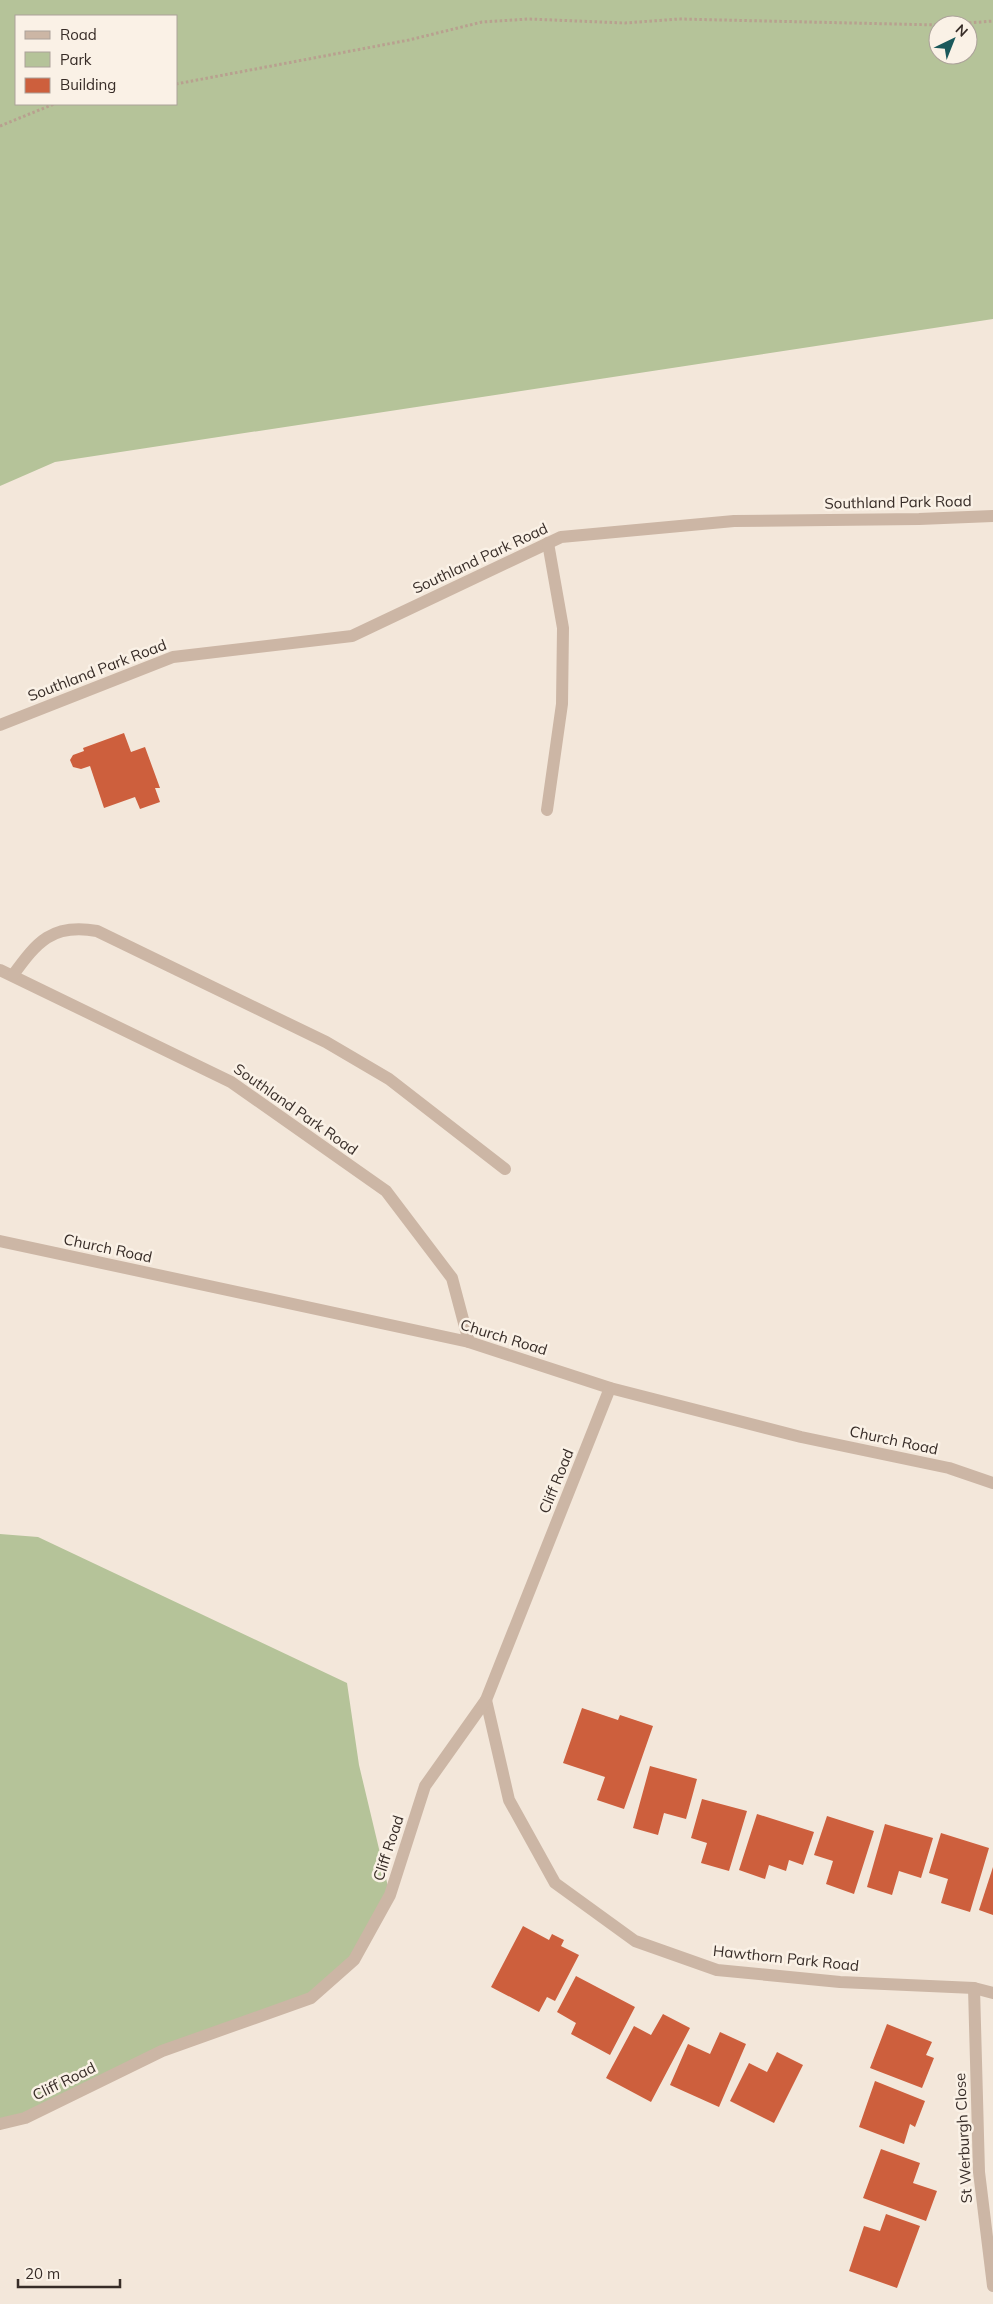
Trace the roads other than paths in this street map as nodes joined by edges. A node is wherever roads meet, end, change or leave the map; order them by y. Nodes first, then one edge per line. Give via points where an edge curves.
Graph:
1 (993, 516) edge
2 (548, 543) junction
3 (0, 725) edge
4 (547, 810) dead end
5 (0, 970) edge
6 (13, 975) junction
7 (505, 1169) dead end
8 (0, 1241) edge
9 (469, 1342) junction
10 (610, 1388) junction
11 (993, 1483) edge
12 (486, 1700) junction
13 (974, 1988) junction
14 (993, 1993) edge
15 (0, 2124) edge
16 (993, 2286) edge

1 - 2 street, Southland Park Road via 734,521 561,538
2 - 3 street, Southland Park Road via 352,636 173,657
2 - 4 street via 563,628 562,704
5 - 6 street, Southland Park Road
6 - 7 street via 33,947 45,938 72,929 97,931 326,1042 389,1079
6 - 9 street, Southland Park Road via 231,1082 386,1190 452,1278
8 - 9 street, Church Road
9 - 10 street, Church Road
10 - 11 street, Church Road via 801,1436 949,1468
10 - 12 street, Cliff Road
12 - 13 street, Hawthorn Park Road via 509,1800 556,1883 635,1942 717,1970 840,1982
12 - 15 street, Cliff Road via 425,1786 390,1895 354,1960 311,1998 162,2051 26,2118
13 - 14 street, Hawthorn Park Road
13 - 16 street, St Werburgh Close via 979,2172

